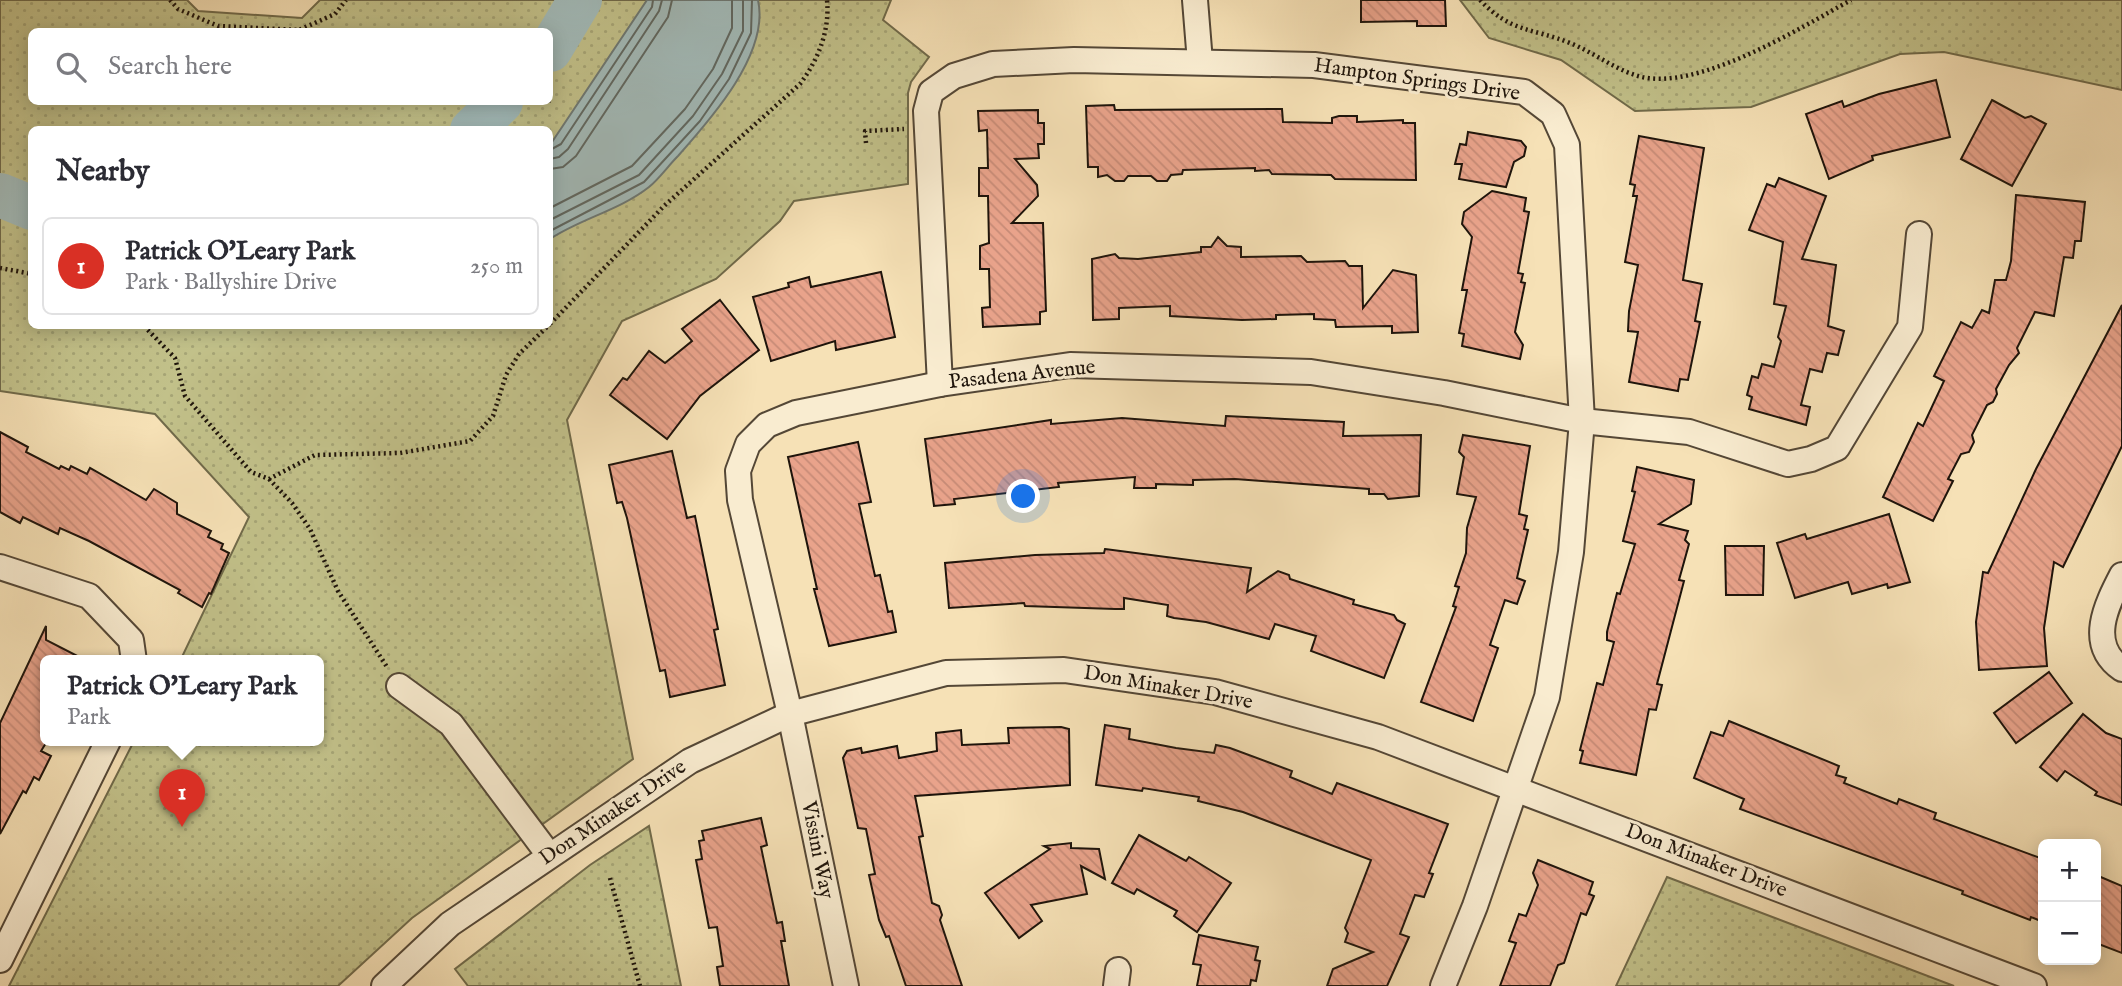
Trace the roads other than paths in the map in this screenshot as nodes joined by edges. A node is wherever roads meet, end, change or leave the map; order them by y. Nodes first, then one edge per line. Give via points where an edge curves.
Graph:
1 (1195, 0) edge
2 (1200, 62) junction
3 (1919, 234) dead end
4 (940, 384) junction
5 (1582, 421) junction
6 (0, 567) edge
7 (2122, 575) edge
8 (133, 655) edge
9 (2122, 668) edge
10 (399, 685) road end
11 (790, 714) junction
12 (106, 746) edge
13 (1516, 789) junction
14 (549, 855) junction
15 (0, 960) edge
16 (384, 986) edge
17 (846, 986) edge
18 (1443, 986) edge
19 (2034, 986) edge

1 - 2 street
2 - 4 street, Hampton Springs Drive via 993,64 954,76 931,92 926,111
2 - 5 street, Hampton Springs Drive via 1314,65 1524,92 1553,114 1567,145
3 - 5 street, Pasadena Avenue via 1910,327 1837,448 1788,464 1689,432
4 - 5 street, Pasadena Avenue via 1070,365 1311,372
4 - 11 street, Pasadena Avenue via 796,413 767,425 748,444 738,471 740,500
5 - 13 street, Hampton Springs Drive via 1571,552 1547,697
6 - 8 street via 89,596 131,640
7 - 9 street via 2102,613 2102,632 2107,650
10 - 14 street via 451,723
11 - 13 street, Don Minaker Drive via 946,673 1064,670 1215,692 1378,737
11 - 14 street, Don Minaker Drive via 690,761
11 - 17 street, Vissini Way
12 - 15 street
13 - 18 street, Hampton Springs Drive
13 - 19 street, Don Minaker Drive
14 - 16 street, Don Minaker Drive via 450,924

